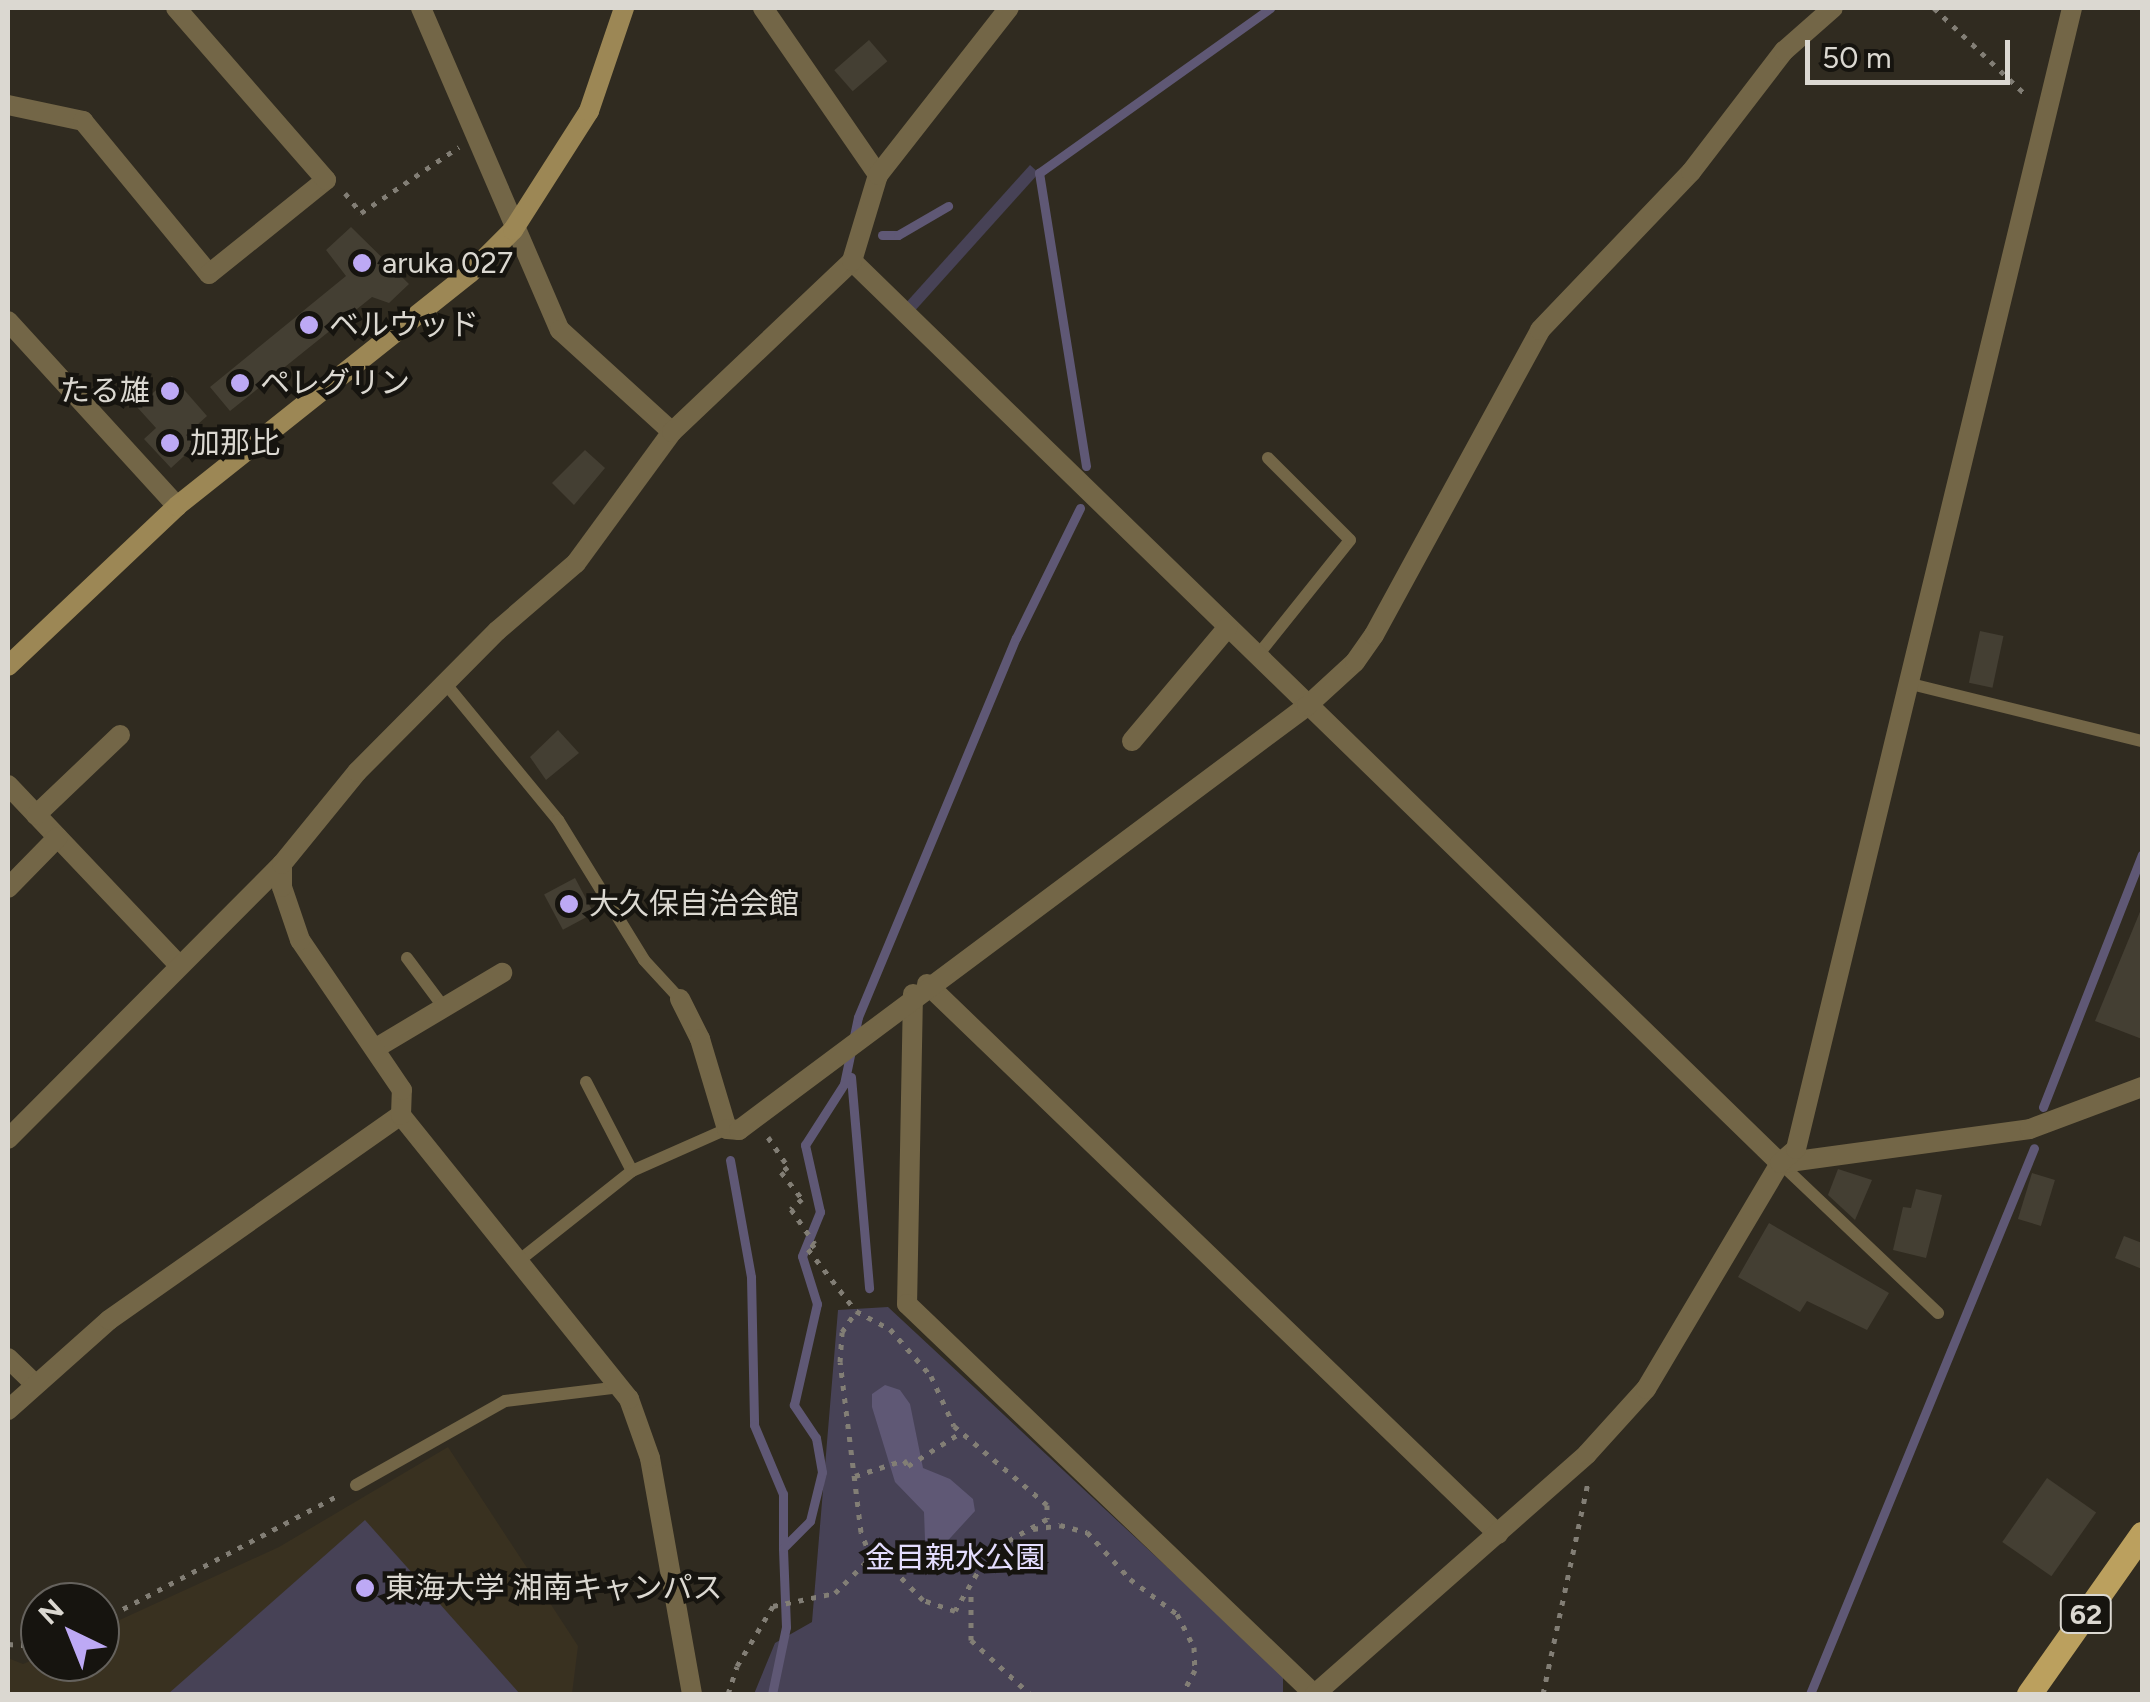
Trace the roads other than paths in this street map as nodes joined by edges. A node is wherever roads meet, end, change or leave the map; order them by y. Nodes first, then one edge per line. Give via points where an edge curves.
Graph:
1 (176, 8) edge
2 (420, 8) edge
3 (624, 8) edge
4 (762, 8) edge
5 (1009, 8) edge
6 (1834, 8) edge
7 (2072, 8) edge
8 (8, 105) edge
9 (878, 175) junction
10 (514, 230) junction
11 (852, 262) junction
12 (8, 322) edge
13 (672, 432) junction
14 (1268, 458) dead end
15 (176, 506) junction
16 (1228, 627) junction
17 (1258, 655) junction
18 (8, 666) edge
19 (445, 683) junction
20 (1911, 684) junction
21 (1307, 706) junction
22 (120, 736) dead end
23 (1132, 740) dead end
24 (2142, 741) edge
25 (8, 785) edge
26 (36, 815) junction
27 (58, 838) junction
28 (282, 864) junction
29 (8, 888) edge
30 (407, 958) dead end
31 (177, 962) junction
32 (502, 973) dead end
33 (920, 989) junction
34 (680, 1000) joint
35 (445, 1009) junction
36 (376, 1048) junction
37 (586, 1082) dead end
38 (2142, 1086) edge
39 (401, 1115) junction
40 (727, 1129) junction
41 (8, 1139) edge
42 (1780, 1163) junction
43 (632, 1171) junction
44 (521, 1259) junction
45 (1938, 1313) dead end
46 (8, 1358) edge
47 (35, 1384) junction
48 (620, 1386) junction
49 (8, 1410) edge
50 (356, 1485) road end
51 (1498, 1534) junction
52 (2142, 1534) edge
53 (692, 1694) edge
54 (1315, 1694) edge
55 (2029, 1694) edge

1 - 8 street via 326,180 209,274 83,121
2 - 10 street
3 - 10 street via 589,111
4 - 9 street
5 - 9 street
6 - 21 street via 1784,51 1690,172 1540,330 1374,635
7 - 20 street
9 - 11 street
10 - 13 street via 560,330
10 - 15 street via 470,273
11 - 13 street
11 - 16 street
12 - 15 street
13 - 19 street via 576,563
14 - 17 lane via 1350,540
15 - 18 street
16 - 17 street
16 - 23 street
17 - 21 street
19 - 28 street via 357,772
19 - 34 lane via 558,820 644,960
20 - 24 lane
20 - 42 street via 1796,1149
21 - 33 street
21 - 42 street
22 - 26 street
25 - 26 street
26 - 27 street
27 - 29 street
27 - 31 street
28 - 31 street
28 - 36 street via 282,887 300,940
30 - 35 lane
31 - 41 street
32 - 35 street
33 - 40 street via 739,1130
33 - 51 street
33 - 54 street via 907,1304
34 - 40 street via 700,1039
35 - 36 street
36 - 39 street via 402,1090
37 - 43 lane
38 - 42 street via 2030,1129
39 - 44 street
39 - 47 street via 109,1320
40 - 43 lane
42 - 45 lane
42 - 51 street via 1646,1389 1587,1454
43 - 44 lane
44 - 48 street
46 - 47 street
47 - 49 street
48 - 50 lane via 506,1401
48 - 53 street via 650,1458
51 - 54 street
52 - 55 main road, 62

